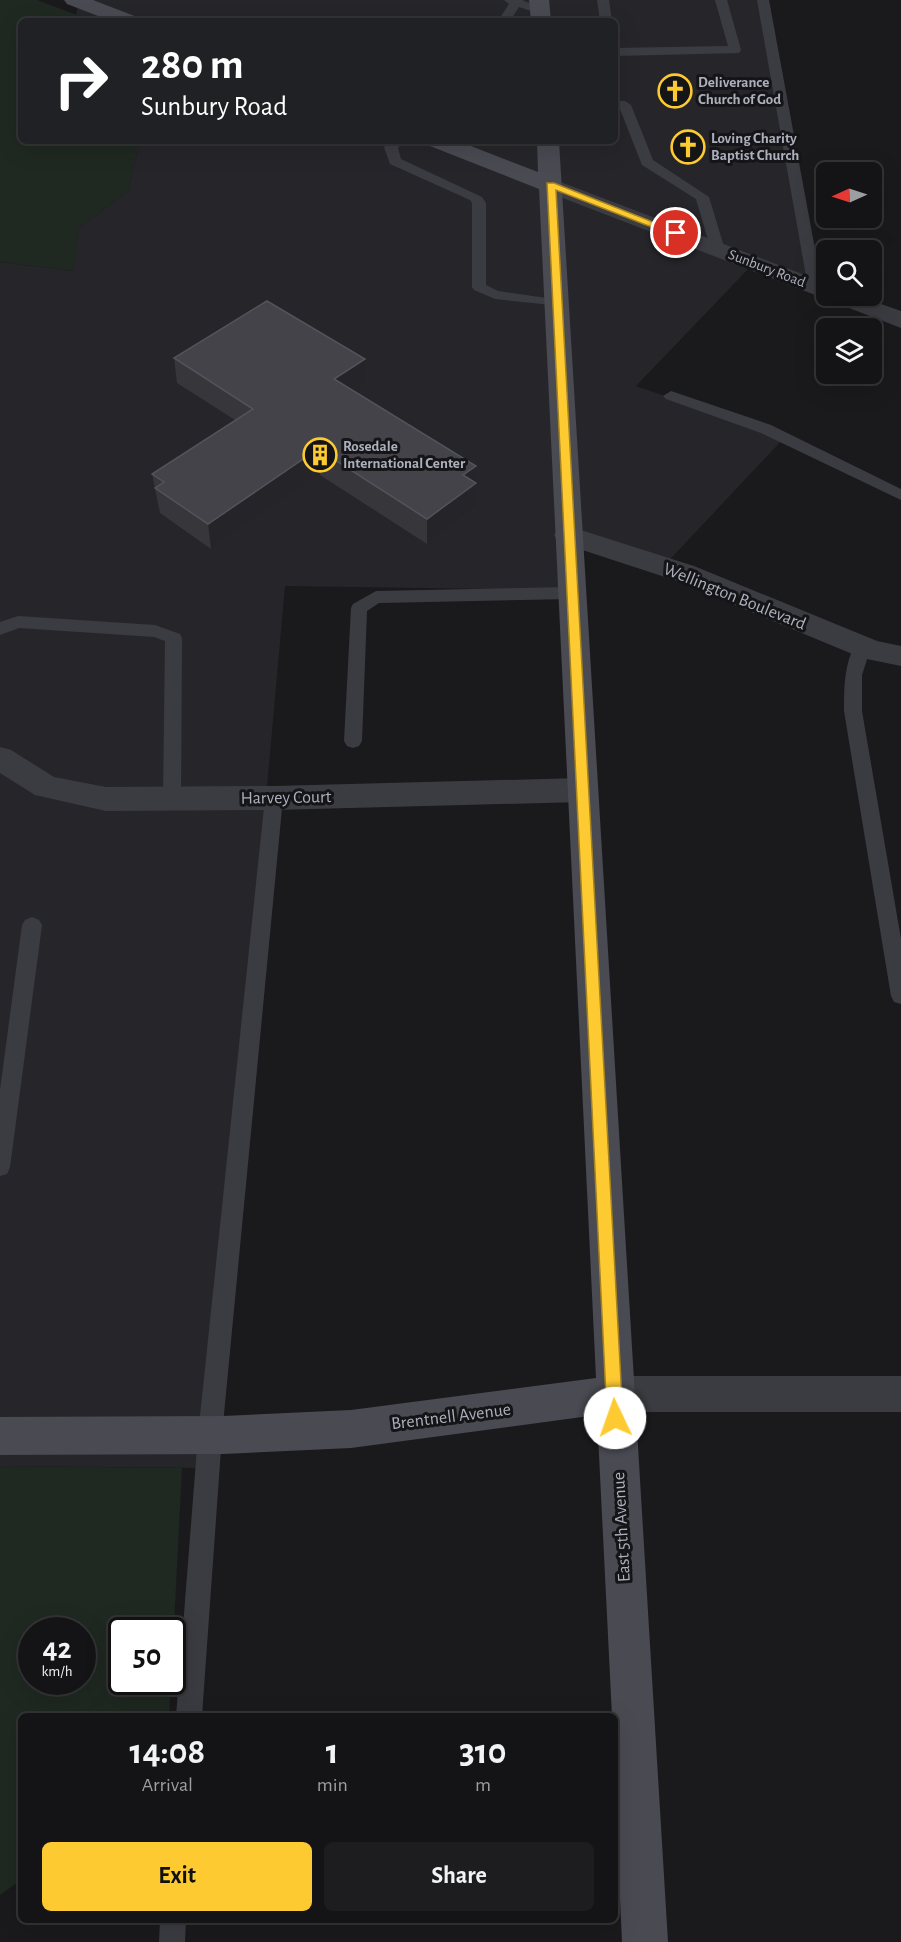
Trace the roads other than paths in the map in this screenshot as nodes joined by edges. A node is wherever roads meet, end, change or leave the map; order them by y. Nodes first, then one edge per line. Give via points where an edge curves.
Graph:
1 (603, 0) edge
2 (722, 0) edge
3 (763, 0) edge
4 (80, 1) edge
5 (513, 1) edge
6 (540, 10) edge
7 (122, 18) edge
8 (505, 18) edge
9 (606, 18) edge
10 (618, 52) edge
11 (618, 105) edge
12 (394, 144) edge
13 (446, 144) edge
14 (548, 144) edge
15 (550, 185) junction
16 (816, 245) edge
17 (718, 249) junction
18 (816, 287) edge
19 (556, 303) junction
20 (865, 306) edge
21 (901, 320) edge
22 (671, 396) dead end
23 (901, 495) edge
24 (568, 535) junction
25 (571, 593) junction
26 (0, 629) edge
27 (862, 647) junction
28 (901, 656) edge
29 (353, 741) dead end
30 (0, 758) edge
31 (581, 790) junction
32 (172, 798) junction
33 (274, 798) junction
34 (32, 925) dead end
35 (901, 996) edge
36 (0, 1167) edge
37 (614, 1394) junction
38 (901, 1394) edge
39 (210, 1435) junction
40 (0, 1436) edge
41 (189, 1713) edge
42 (173, 1923) edge
43 (172, 1942) edge
44 (645, 1942) edge

1 - 9 lane
2 - 10 lane via 735,50
3 - 16 lane
4 - 7 main road
5 - 6 lane
5 - 8 lane
11 - 17 lane via 625,105 647,162 702,197
12 - 19 lane via 391,152 395,160 475,197 479,203 479,287 495,295
13 - 15 main road, Sunbury Road
14 - 15 main road, East 5th Avenue
15 - 17 street, Sunbury Road
15 - 19 main road, East 5th Avenue
17 - 18 street, Sunbury Road
19 - 24 main road, East 5th Avenue
20 - 21 street, Sunbury Road
22 - 23 lane via 766,429
24 - 25 main road, East 5th Avenue
24 - 27 street, Wellington Boulevard via 684,573
25 - 29 lane via 376,597 360,608
25 - 31 main road, East 5th Avenue
26 - 32 lane via 18,622 155,631 174,638
27 - 28 street, Wellington Boulevard
27 - 35 lane via 853,675 853,711
30 - 32 street, Harvey Court via 46,787 106,799
31 - 33 street, Harvey Court
31 - 37 main road, East 5th Avenue
32 - 33 street, Harvey Court
33 - 39 lane
34 - 36 lane
37 - 38 street, Brentnell Avenue
37 - 39 main road, Brentnell Avenue via 351,1429
37 - 44 main road, East 5th Avenue
39 - 40 main road, Brentnell Avenue
39 - 41 lane
42 - 43 lane

